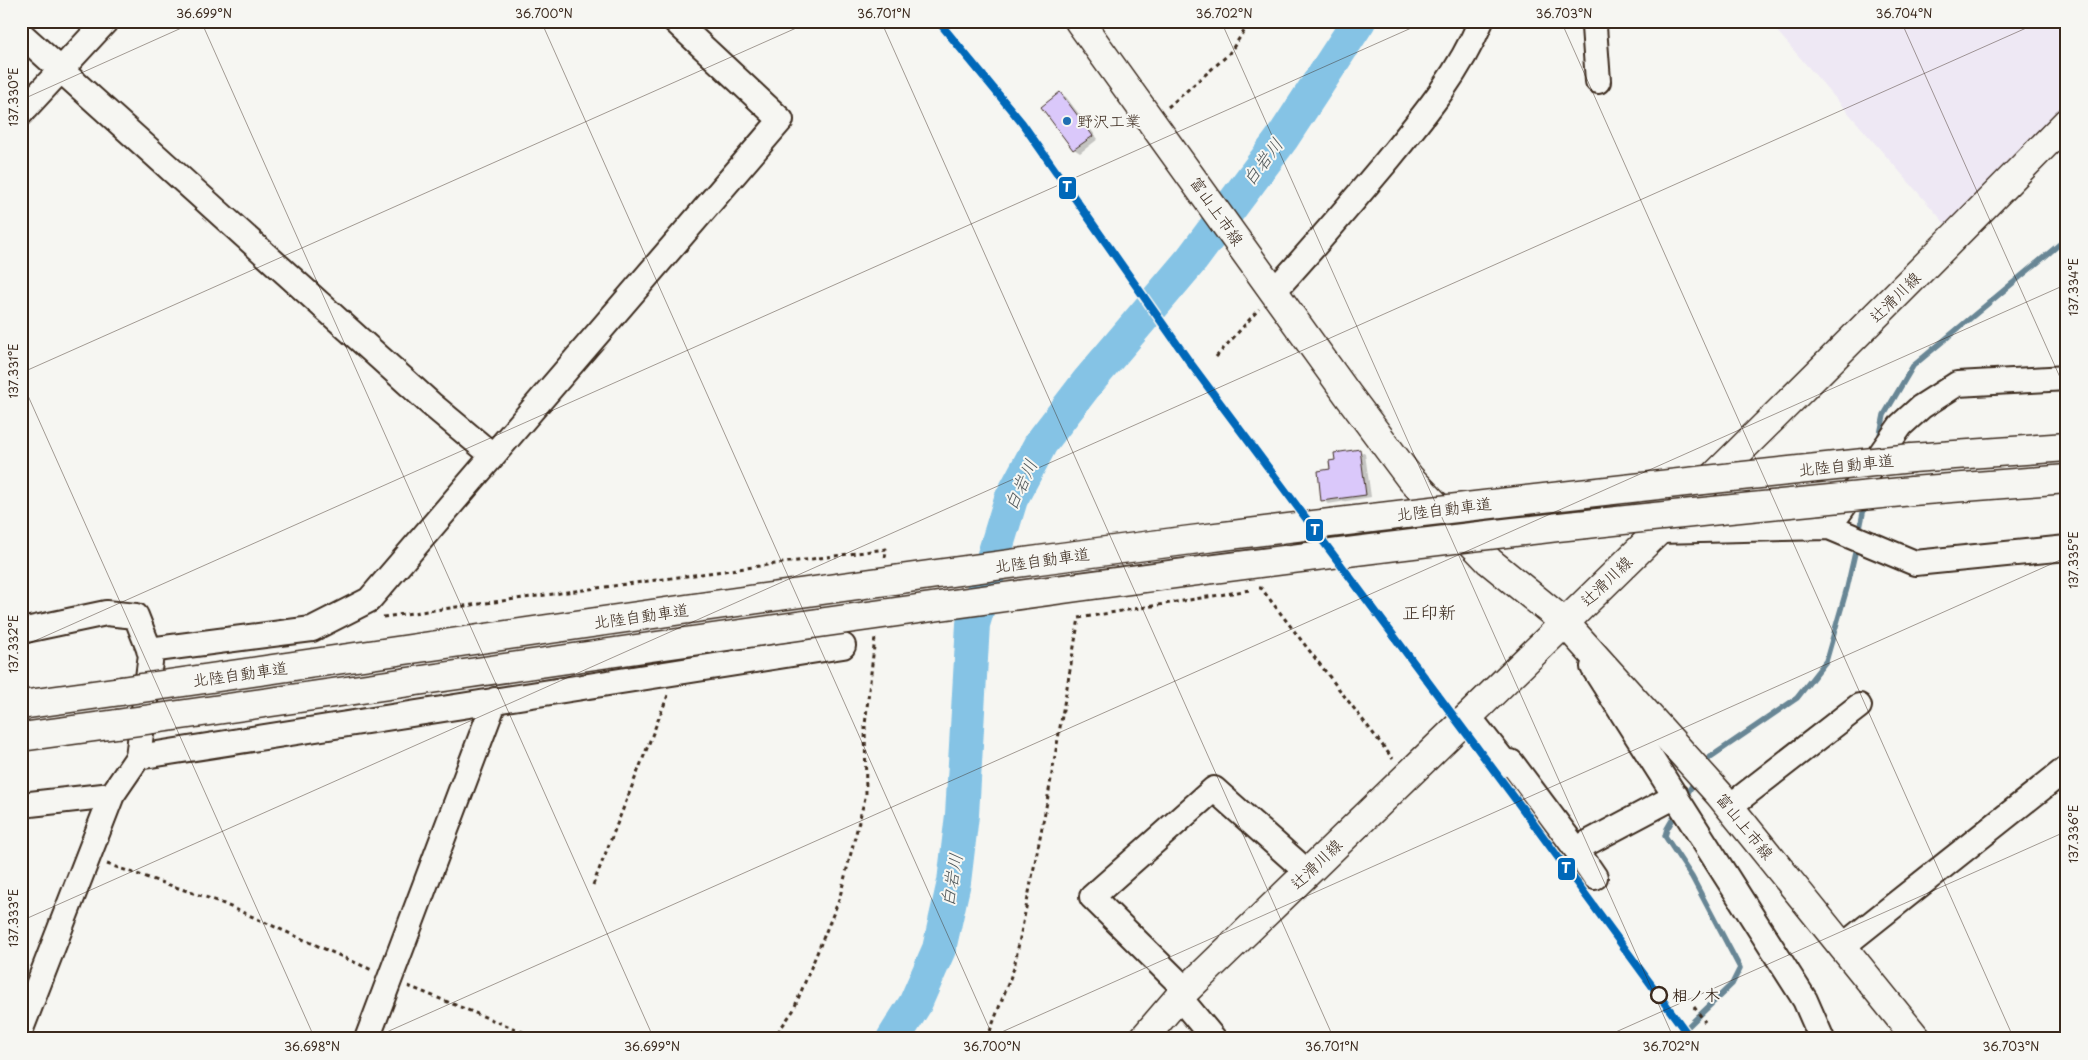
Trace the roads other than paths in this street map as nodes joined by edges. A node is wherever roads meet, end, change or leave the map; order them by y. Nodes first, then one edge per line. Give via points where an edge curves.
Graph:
1 (106, 21) edge
2 (675, 21) edge
3 (1080, 21) edge
4 (1481, 21) edge
5 (1592, 21) edge
6 (21, 34) edge
7 (62, 70) junction
8 (1598, 81) dead end
9 (21, 113) edge
10 (2067, 122) edge
11 (1274, 291) junction
12 (2067, 378) edge
13 (2067, 447) edge
14 (492, 455) junction
15 (2067, 480) edge
16 (1829, 527) junction
17 (1658, 531) junction
18 (2067, 548) edge
19 (1564, 622) junction
20 (21, 631) edge
21 (843, 646) dead end
22 (149, 650) junction
23 (495, 700) junction
24 (21, 705) edge
25 (1859, 706) dead end
26 (1476, 726) dead end
27 (21, 737) edge
28 (138, 757) junction
29 (2067, 768) edge
30 (112, 794) junction
31 (1676, 796) junction
32 (21, 805) edge
33 (1729, 806) junction
34 (1576, 849) junction
35 (1307, 872) junction
36 (1595, 877) dead end
37 (1843, 946) junction
38 (1182, 993) junction
39 (21, 1029) edge
40 (367, 1039) edge
41 (1143, 1039) edge
42 (1214, 1039) edge
43 (1822, 1039) edge
44 (1917, 1039) edge

1 - 7 street
2 - 14 street via 781,120
3 - 11 main road, 富山上市線
4 - 11 street via 1432,105 1320,242
5 - 8 street
6 - 7 street
7 - 9 street
7 - 14 street via 431,404
10 - 17 main road, 辻滑川線 via 1899,294
11 - 19 main road, 富山上市線 via 1410,478 1489,561
12 - 16 street via 1957,384 1921,407 1901,425
13 - 24 main road, 北陸自動車道, bridge via 1912,458 1557,496 1178,542
14 - 22 street via 369,600 312,629
15 - 27 main road, 北陸自動車道, bridge via 1912,491 1510,533 865,617
16 - 17 street
16 - 18 street via 1915,563
17 - 19 main road, 辻滑川線
19 - 31 street
19 - 33 main road, 富山上市線
19 - 35 main road, 辻滑川線
20 - 22 street via 106,613 136,616
21 - 23 street
22 - 28 street
23 - 28 street
23 - 40 street
25 - 33 street
26 - 34 street via 1506,764 1511,762
28 - 30 street
29 - 37 street
30 - 32 street
30 - 39 street
31 - 34 street
31 - 43 street via 1805,1000
33 - 37 main road, 富山上市線
34 - 36 street
35 - 38 main road, 辻滑川線
35 - 38 street via 1214,789 1092,897
37 - 44 main road, 富山上市線
38 - 41 main road, 辻滑川線
38 - 42 street

